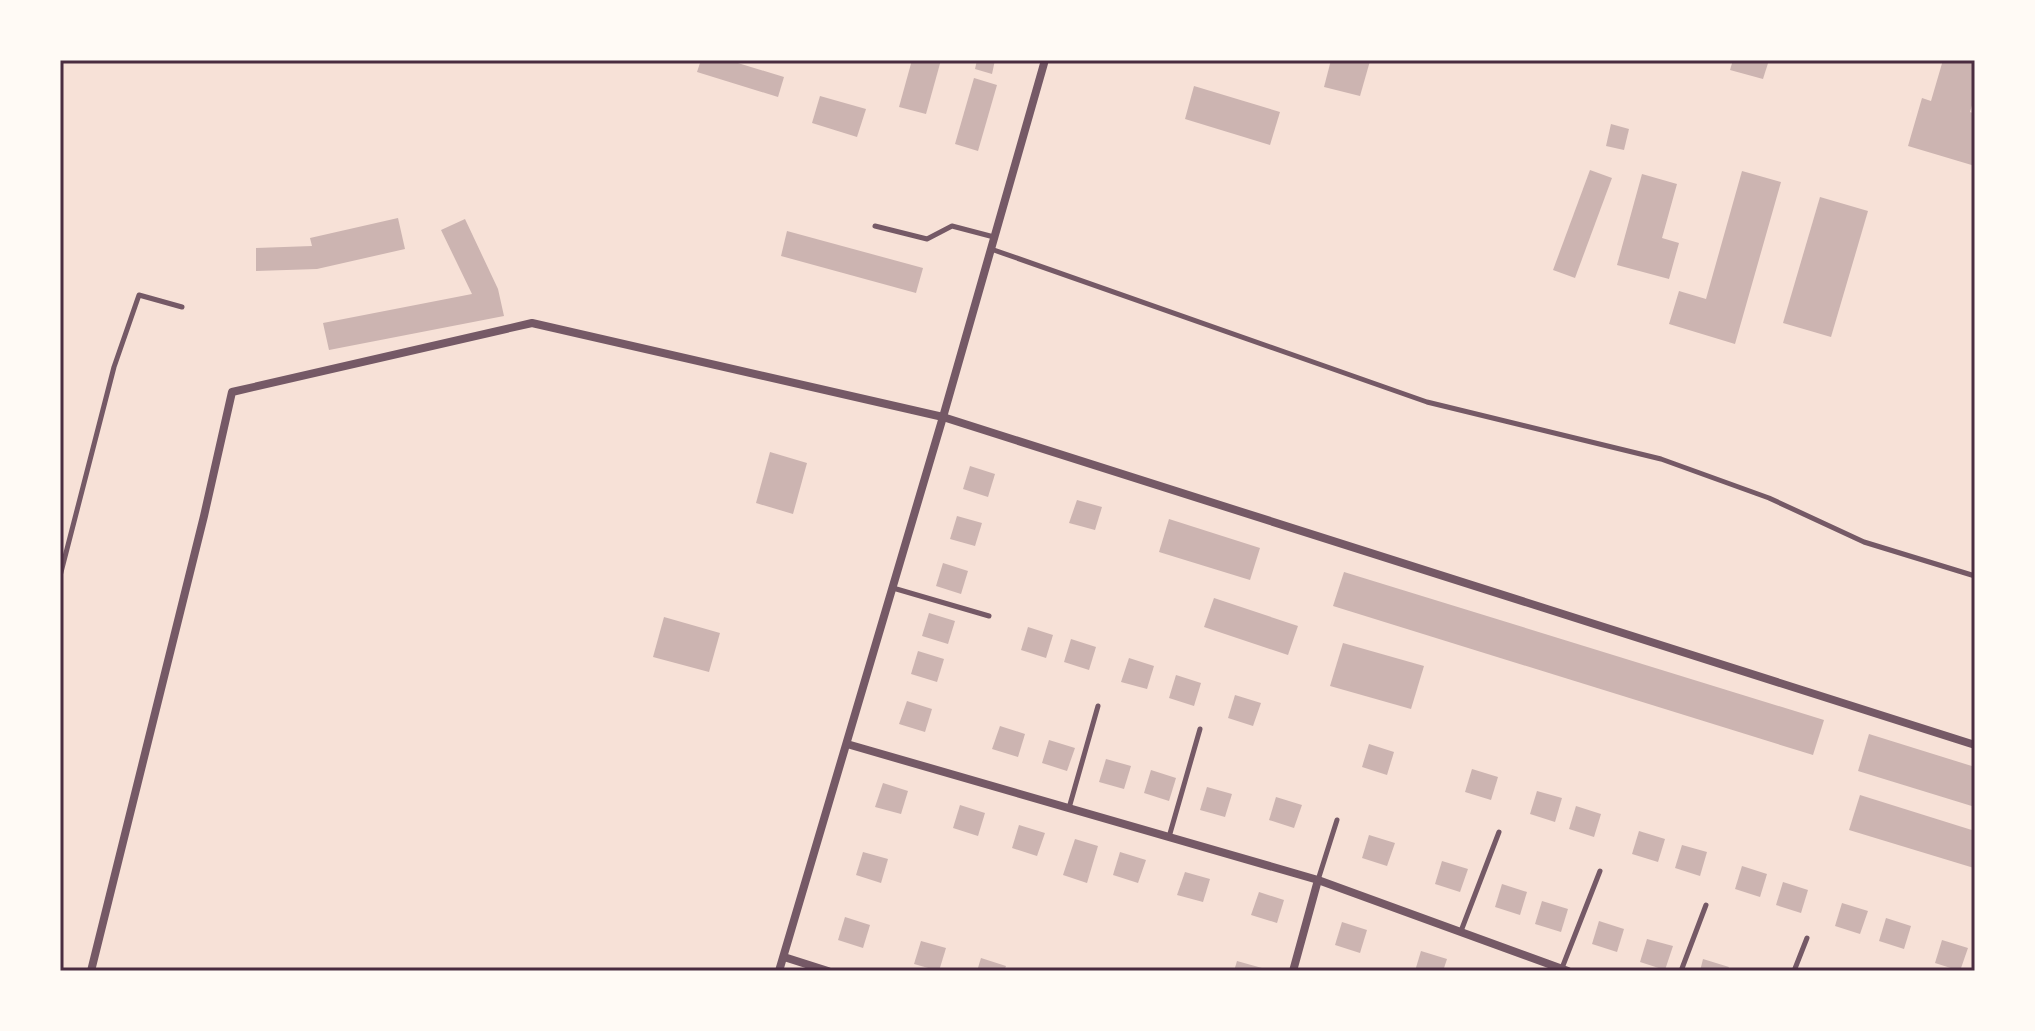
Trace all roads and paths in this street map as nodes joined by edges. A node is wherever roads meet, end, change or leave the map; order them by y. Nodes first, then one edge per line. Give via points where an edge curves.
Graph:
1 (1045, 60) edge
2 (875, 226) dead end
3 (995, 237) junction
4 (991, 249) junction
5 (182, 307) dead end
6 (943, 417) junction
7 (60, 576) edge
8 (1975, 576) edge
9 (893, 588) junction
10 (989, 616) dead end
11 (1098, 706) dead end
12 (1200, 729) dead end
13 (847, 744) junction
14 (1975, 745) edge
15 (1069, 808) junction
16 (1337, 820) dead end
17 (1499, 832) dead end
18 (1169, 837) junction
19 (1600, 871) dead end
20 (1318, 880) junction
21 (1706, 905) dead end
22 (1460, 932) junction
23 (1807, 938) dead end
24 (784, 957) junction
25 (1565, 970) edge
26 (91, 971) edge
27 (779, 971) edge
28 (828, 971) edge
29 (1293, 971) edge
30 (1681, 971) edge
31 (1794, 971) edge

1 - 3 street
2 - 3 lane via 927,239 952,226
3 - 4 street
4 - 6 street
4 - 8 lane via 1427,402 1661,459 1769,498 1864,542
5 - 7 lane via 139,295 114,367
6 - 9 street
6 - 14 street
6 - 26 street via 532,323 232,392
9 - 10 lane
9 - 13 street
11 - 15 lane
12 - 18 lane
13 - 15 street
13 - 24 street
15 - 18 street
16 - 20 lane
17 - 22 lane
18 - 20 street
19 - 25 lane
20 - 22 street
20 - 29 street
21 - 30 lane
22 - 25 street
23 - 31 lane
24 - 27 street
24 - 28 street

